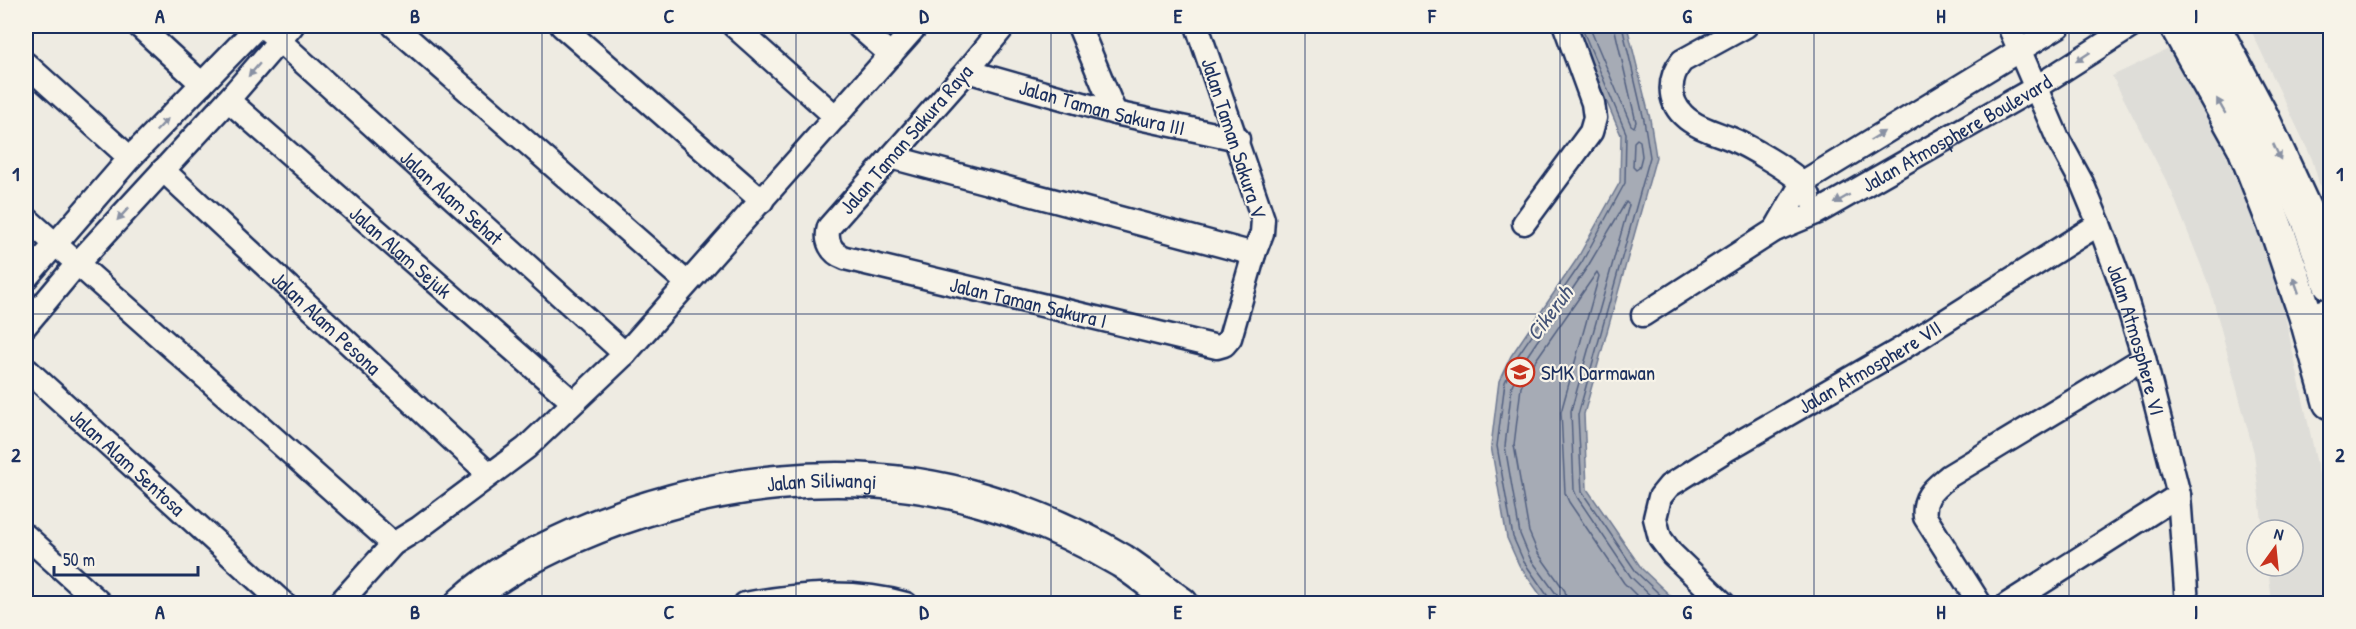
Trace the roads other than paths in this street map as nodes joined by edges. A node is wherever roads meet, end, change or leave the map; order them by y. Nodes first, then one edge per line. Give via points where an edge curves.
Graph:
1 (139, 26) edge
2 (258, 26) edge
3 (263, 26) edge
4 (394, 26) edge
5 (562, 26) edge
6 (734, 26) edge
7 (858, 26) edge
8 (916, 26) edge
9 (1079, 26) edge
10 (1197, 26) edge
11 (1565, 26) edge
12 (1746, 26) edge
13 (2009, 26) edge
14 (2059, 26) edge
15 (2132, 26) edge
16 (2177, 26) edge
17 (2212, 26) edge
18 (996, 28) edge
19 (286, 33) edge
20 (2018, 49) junction
21 (891, 55) junction
22 (26, 64) edge
23 (967, 71) junction
24 (202, 84) junction
25 (2035, 88) junction
26 (228, 100) junction
27 (1114, 113) junction
28 (836, 117) junction
29 (1238, 139) junction
30 (130, 158) junction
31 (891, 158) junction
32 (163, 170) junction
33 (1802, 183) junction
34 (762, 201) junction
35 (1818, 212) junction
36 (26, 218) edge
37 (1524, 223) dead end
38 (2099, 224) junction
39 (1775, 230) junction
40 (55, 243) junction
41 (1254, 254) junction
42 (839, 256) joint
43 (77, 264) junction
44 (26, 278) edge
45 (2331, 283) edge
46 (687, 284) junction
47 (2318, 312) edge
48 (1643, 315) dead end
49 (26, 325) edge
50 (1217, 347) joint
51 (625, 354) junction
52 (2145, 358) junction
53 (26, 369) edge
54 (573, 402) junction
55 (2331, 402) edge
56 (489, 474) junction
57 (2179, 495) junction
58 (26, 536) edge
59 (393, 544) junction
60 (102, 603) edge
61 (284, 603) edge
62 (339, 603) edge
63 (462, 603) edge
64 (745, 603) edge
65 (906, 603) edge
66 (1181, 603) edge
67 (1724, 603) edge
68 (1980, 603) edge
69 (2008, 603) edge
70 (2187, 603) edge

1 - 24 street
2 - 24 street
3 - 19 street, Jalan Alam Sehat
4 - 46 street
5 - 34 street
6 - 28 street
7 - 21 street
8 - 21 street
9 - 27 street
10 - 29 street, Jalan Taman Sakura V
11 - 37 street via 1595,118 1591,132
12 - 33 street via 1676,68 1671,82 1674,101 1683,115 1699,126 1758,152
13 - 20 street, Jalan Atmosphere VI
14 - 20 street, Jalan Atmosphere Boulevard
15 -> 25 street, Jalan Atmosphere Boulevard
47 -> 16 main road via 2279,236 2244,146
17 -> 45 main road via 2261,116 2308,218
18 - 23 street, Jalan Taman Sakura Raya
19 -> 26 street
19 - 51 street, Jalan Alam Sehat
20 - 25 street, Jalan Atmosphere VI
33 -> 20 street, Jalan Atmosphere Boulevard
21 - 28 street
22 - 30 street
23 - 27 street, Jalan Taman Sakura III
23 - 31 street, Jalan Taman Sakura Raya
30 -> 24 street
25 -> 35 street, Jalan Atmosphere Boulevard
25 - 38 street, Jalan Atmosphere VI
26 - 32 street
26 - 54 street, Jalan Alam Sejuk
27 - 29 street, Jalan Taman Sakura III
28 - 34 street
29 - 41 street, Jalan Taman Sakura V via 1263,219
30 - 40 street
31 - 41 street
31 - 42 street, Jalan Taman Sakura Raya via 829,227 829,246
32 -> 43 street
32 - 56 street, Jalan Alam Pesona
33 - 35 street
33 - 39 street, Jalan Atmosphere Boulevard
34 - 46 street
35 - 39 street, Jalan Atmosphere Boulevard
36 - 40 street
38 - 52 street, Jalan Atmosphere VI
38 - 67 street, Jalan Atmosphere VII via 1900,349 1669,486 1660,497 1655,518 1660,538
39 - 48 street, Jalan Atmosphere Boulevard
40 - 43 street
40 - 44 street
41 - 50 street, Jalan Taman Sakura V via 1230,338
42 - 50 street, Jalan Taman Sakura I
43 - 49 street
43 - 59 street
46 - 51 street
47 - 55 main road
51 - 54 street
52 - 57 street, Jalan Atmosphere VI
52 - 68 street via 1932,490 1924,507 1925,517
53 - 61 street, Jalan Alam Sentosa
54 - 56 street via 526,448
56 - 59 street
57 - 69 street
57 - 70 street, Jalan Atmosphere VI
58 - 60 street
59 - 62 street
63 - 66 main road, Jalan Siliwangi via 533,554 614,519 690,496 771,482 839,480 918,486 984,500 1043,521 1122,561
64 - 65 street via 832,594 884,597

